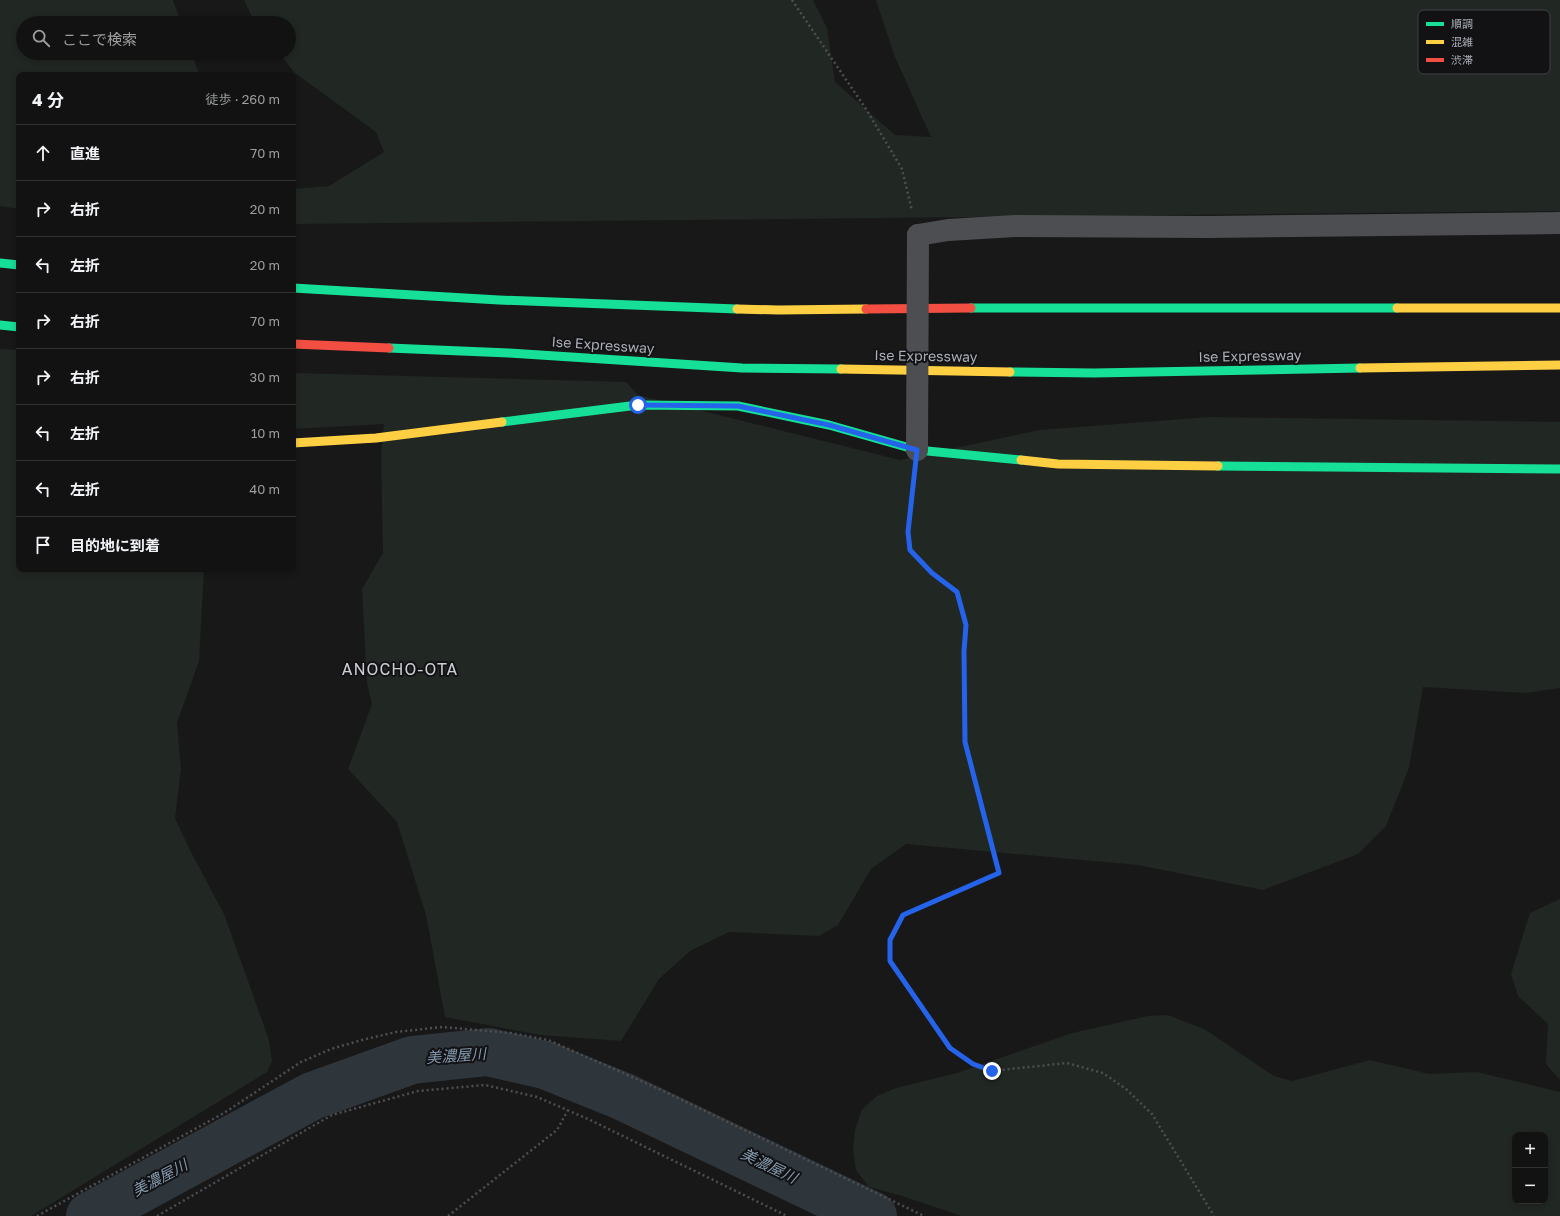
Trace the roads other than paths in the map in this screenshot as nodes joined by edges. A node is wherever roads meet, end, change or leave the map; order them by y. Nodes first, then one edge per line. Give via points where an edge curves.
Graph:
1 (1560, 223) edge
2 (0, 263) edge
3 (16, 265) edge
4 (296, 288) edge
5 (1560, 308) edge
6 (0, 325) edge
7 (16, 327) edge
8 (296, 344) edge
9 (1560, 365) edge
10 (296, 443) edge
11 (917, 450) junction
12 (1560, 469) edge

1 - 11 street, bridge via 1208,227 1015,226 948,230 918,235
2 - 3 main road
4 - 5 main road via 499,300 778,310 1091,307
6 - 7 main road
8 - 9 main road, Ise Expressway via 509,353 750,368 1094,373
10 - 11 main road via 376,438 638,405 738,406 829,425
11 - 12 main road via 1058,464

